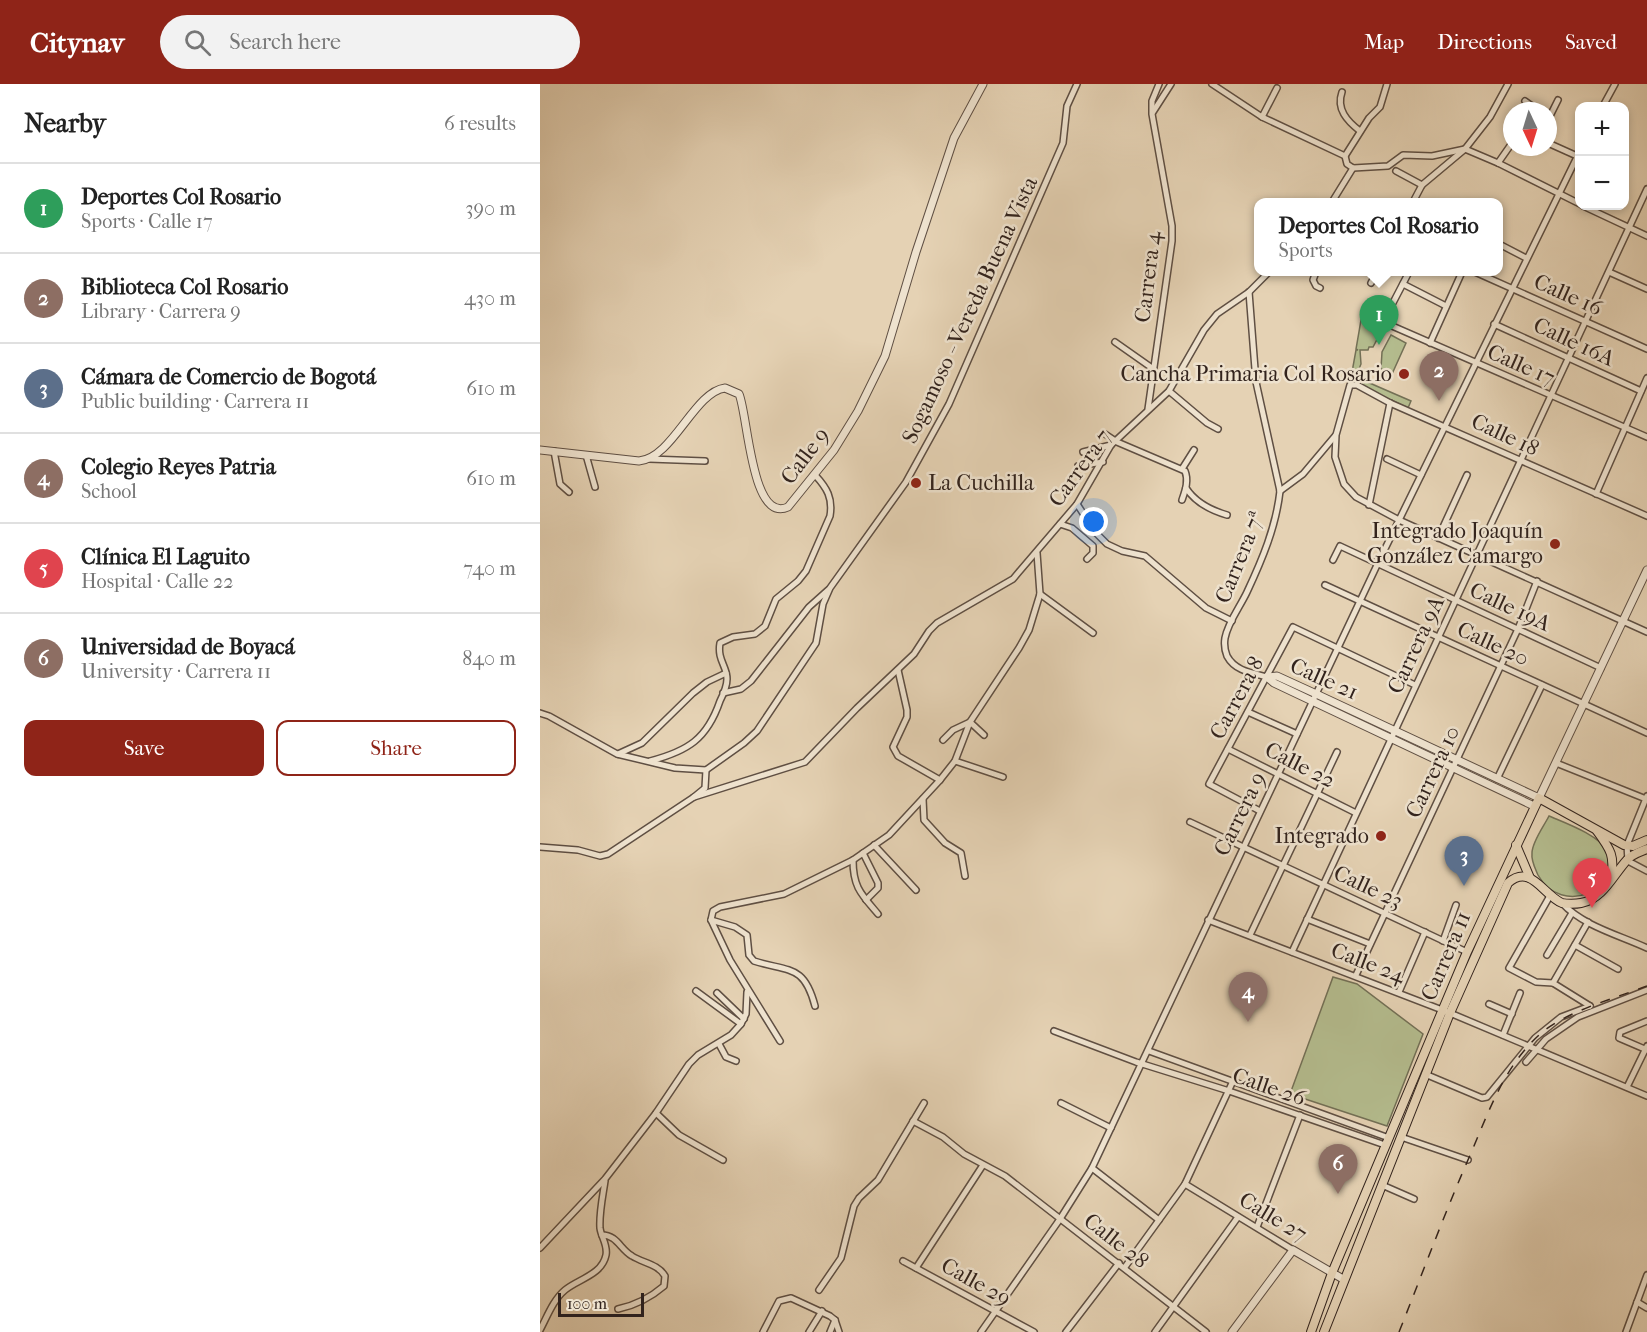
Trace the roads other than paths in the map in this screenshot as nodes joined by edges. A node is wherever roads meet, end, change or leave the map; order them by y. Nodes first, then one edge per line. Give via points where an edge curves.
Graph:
1 (982, 84) edge
2 (1077, 84) edge
3 (1159, 84) edge
4 (1171, 84) edge
5 (1212, 84) edge
6 (1387, 84) edge
7 (1508, 84) edge
8 (1616, 84) edge
9 (1277, 88) dead end
10 (1342, 92) dead end
11 (1606, 102) edge
12 (1152, 114) junction
13 (1262, 117) junction
14 (1359, 131) junction
15 (1557, 146) edge
16 (1465, 149) junction
17 (1575, 153) edge
18 (1345, 156) junction
19 (1503, 156) edge
20 (1577, 156) edge
21 (1498, 163) junction
22 (1353, 168) junction
23 (1396, 171) dead end
24 (1422, 185) junction
25 (1647, 189) edge
26 (1557, 194) junction
27 (1335, 198) edge
28 (1415, 198) edge
29 (1575, 202) edge
30 (1592, 210) edge
31 (1630, 228) junction
32 (1647, 236) edge
33 (1503, 246) edge
34 (1526, 258) junction
35 (1609, 272) junction
36 (1265, 276) edge
37 (1314, 276) edge
38 (1375, 276) edge
39 (1407, 276) edge
40 (1460, 276) edge
41 (1484, 276) edge
42 (1371, 283) dead end
43 (1403, 284) junction
44 (1320, 288) dead end
45 (1511, 288) junction
46 (1647, 289) edge
47 (1249, 292) junction
48 (1446, 306) junction
49 (1585, 321) junction
50 (1494, 324) junction
51 (1115, 342) dead end
52 (1430, 343) junction
53 (1647, 349) edge
54 (1568, 357) junction
55 (1474, 362) junction
56 (1152, 368) junction
57 (1647, 378) edge
58 (1169, 391) junction
59 (1641, 391) junction
60 (1551, 396) junction
61 (1390, 403) junction
62 (1148, 409) junction
63 (1446, 426) junction
64 (1626, 428) junction
65 (1218, 429) dead end
66 (1105, 434) dead end
67 (1336, 435) junction
68 (1647, 437) edge
69 (1114, 444) junction
70 (540, 450) edge
71 (1194, 450) dead end
72 (554, 451) junction
73 (1083, 452) dead end
74 (586, 455) junction
75 (649, 459) junction
76 (1387, 459) dead end
77 (1519, 460) junction
78 (705, 461) dead end
79 (1102, 462) junction
80 (1078, 466) dead end
81 (1183, 470) junction
82 (815, 475) junction
83 (1421, 475) junction
84 (1467, 475) dead end
85 (595, 488) dead end
86 (1186, 488) junction
87 (1280, 491) junction
88 (569, 492) dead end
89 (1596, 494) junction
90 (1182, 500) dead end
91 (1077, 504) junction
92 (1369, 505) junction
93 (1227, 515) dead end
94 (1647, 516) edge
95 (1399, 520) junction
96 (1060, 524) junction
97 (1438, 538) junction
98 (1037, 553) junction
99 (1476, 555) junction
100 (1087, 560) dead end
101 (1333, 560) dead end
102 (1378, 563) junction
103 (1647, 570) edge
104 (1537, 581) junction
105 (1325, 585) dead end
106 (830, 588) junction
107 (1040, 594) junction
108 (1455, 600) junction
109 (1360, 601) junction
110 (1232, 621) junction
111 (1623, 621) junction
112 (1518, 628) junction
113 (1647, 632) edge
114 (1093, 633) dead end
115 (1438, 637) junction
116 (1338, 648) junction
117 (1500, 666) junction
118 (1600, 668) junction
119 (898, 670) junction
120 (726, 672) junction
121 (1267, 676) junction
122 (1415, 685) junction
123 (1542, 685) junction
124 (723, 693) junction
125 (1315, 698) junction
126 (1584, 704) junction
127 (1248, 712) junction
128 (540, 713) edge
129 (970, 722) junction
130 (1394, 730) junction
131 (1647, 733) edge
132 (1297, 734) junction
133 (984, 735) dead end
134 (1391, 738) junction
135 (943, 740) dead end
136 (1228, 749) junction
137 (1337, 752) dead end
138 (617, 754) junction
139 (1457, 760) junction
140 (955, 761) junction
141 (647, 762) junction
142 (1556, 763) junction
143 (1453, 767) junction
144 (706, 770) junction
145 (1278, 773) junction
146 (1003, 777) dead end
147 (1497, 779) junction
148 (940, 780) junction
149 (1317, 793) junction
150 (694, 797) junction
151 (1646, 797) edge
152 (922, 799) junction
153 (1537, 802) junction
154 (1260, 811) junction
155 (1356, 813) junction
156 (1190, 822) dead end
157 (1595, 829) junction
158 (1647, 840) edge
159 (874, 845) junction
160 (1516, 845) junction
161 (1630, 845) junction
162 (540, 847) edge
163 (1243, 847) junction
164 (1647, 849) edge
165 (863, 853) junction
166 (1629, 857) junction
167 (853, 860) junction
168 (1283, 866) junction
169 (1647, 872) edge
170 (964, 876) dead end
171 (1530, 878) junction
172 (1610, 882) junction
173 (1323, 885) junction
174 (916, 890) dead end
175 (1551, 894) junction
176 (866, 900) junction
177 (1562, 903) junction
178 (1456, 904) dead end
179 (1572, 913) junction
180 (878, 914) dead end
181 (1385, 914) junction
182 (1307, 919) junction
183 (711, 920) junction
184 (1208, 920) junction
185 (1588, 922) junction
186 (1425, 933) junction
187 (1250, 935) junction
188 (1443, 941) junction
189 (1370, 945) junction
190 (1575, 945) junction
191 (1647, 948) edge
192 (1292, 952) junction
193 (1467, 952) junction
194 (1547, 955) dead end
195 (1618, 969) dead end
196 (1356, 975) junction
197 (1553, 983) junction
198 (747, 990) junction
199 (1647, 990) edge
200 (696, 991) dead end
201 (1399, 992) junction
202 (717, 993) dead end
203 (1520, 993) dead end
204 (1489, 1004) dead end
205 (815, 1006) dead end
206 (1446, 1011) junction
207 (1512, 1014) junction
208 (1647, 1021) edge
209 (742, 1022) junction
210 (1054, 1031) dead end
211 (1503, 1035) junction
212 (780, 1041) dead end
213 (719, 1044) junction
214 (1527, 1046) junction
215 (1646, 1048) edge
216 (1539, 1049) junction
217 (1149, 1051) junction
218 (736, 1061) dead end
219 (1526, 1062) dead end
220 (1142, 1064) junction
221 (1425, 1074) junction
222 (1233, 1081) junction
223 (1627, 1087) junction
224 (1229, 1091) junction
225 (1647, 1096) edge
226 (924, 1103) dead end
227 (1061, 1103) dead end
228 (656, 1113) junction
229 (1300, 1115) junction
230 (912, 1121) junction
231 (1111, 1128) junction
232 (1401, 1137) junction
233 (1387, 1141) junction
234 (723, 1160) dead end
235 (1468, 1160) dead end
236 (983, 1166) junction
237 (1092, 1168) junction
238 (605, 1179) junction
239 (1185, 1184) junction
240 (1382, 1185) junction
241 (1414, 1199) dead end
242 (1238, 1217) junction
243 (1060, 1219) junction
244 (1159, 1220) junction
245 (1257, 1227) junction
246 (602, 1234) junction
247 (540, 1248) edge
248 (1293, 1250) junction
249 (903, 1261) dead end
250 (1119, 1263) junction
251 (915, 1268) junction
252 (1125, 1268) junction
253 (1332, 1273) junction
254 (1647, 1275) edge
255 (1343, 1279) junction
256 (819, 1290) dead end
257 (1637, 1302) junction
258 (1173, 1308) junction
259 (1647, 1308) edge
260 (618, 1309) dead end
261 (822, 1311) junction
262 (994, 1312) junction
263 (835, 1320) junction
264 (540, 1330) edge
265 (763, 1332) edge
266 (809, 1332) edge
267 (830, 1332) edge
268 (839, 1332) edge
269 (981, 1332) edge
270 (1034, 1332) edge
271 (1066, 1332) edge
272 (1155, 1332) edge
273 (1206, 1332) edge
274 (1232, 1332) edge
275 (1311, 1332) edge
276 (1324, 1332) edge
277 (1626, 1332) edge

1 - 82 street, Calle 9 via 954,138 885,356 858,411
2 - 106 street, Sogamoso - Vereda Buena Vista via 1067,106 1063,143 949,404 906,482
3 - 12 street, Carrera 4
4 - 12 street
5 - 13 street
6 - 14 street via 1380,107
7 - 16 street via 1490,117
8 - 11 street
9 - 13 street
10 - 14 street via 1341,112
12 - 56 street, Carrera 4 via 1172,226
13 - 18 street
14 - 18 street
15 - 17 street
16 - 21 street
16 - 22 street via 1432,156 1403,155 1388,166
16 - 24 street
18 - 22 street
19 - 21 street
20 - 26 street, Carrera 9
21 - 26 street
22 - 27 street
23 - 24 street
24 - 28 street
25 - 31 street, Carrera 9A
26 - 29 street
26 - 34 street, Carrera 9
30 - 31 street
31 - 32 street
31 - 35 street, Carrera 9A
33 - 34 street
34 - 45 street, Carrera 9
35 - 46 street
35 - 49 street, Carrera 9A
36 - 47 street, Carrera 7
37 - 44 street via 1313,280
38 - 42 street
39 - 43 street
40 - 48 street
41 - 45 street, Calle 16
43 - 48 street
43 - 52 street, Calle 17 via 1383,322
45 - 49 street, Calle 16
45 - 50 street, Carrera 9
47 - 58 street, Carrera 7 via 1231,303 1204,330
47 - 87 street, Carrera 7ª via 1256,382
48 - 52 street
49 - 53 street, Calle 16
49 - 54 street, Carrera 9A
50 - 54 street, Calle 16A
50 - 55 street, Carrera 9
51 - 56 street
52 - 55 street, Calle 17
54 - 59 street, Calle 16A
54 - 60 street, Carrera 9A
55 - 60 street, Calle 17
55 - 63 street, Carrera 9
56 - 62 street, Carrera 4
57 - 59 street
58 - 62 street, Carrera 7
58 - 65 street
59 - 64 street
60 - 64 street, Calle 17
60 - 77 street, Carrera 9A
61 - 63 street, Calle 18
61 - 67 street, Calle 18 via 1350,385
61 - 92 street
62 - 69 street, Carrera 7
63 - 77 street, Calle 18
63 - 83 street, Carrera 9
64 - 68 street, Calle 17
64 - 89 street
66 - 69 street
67 - 87 street via 1303,474
67 - 92 street via 1335,457 1344,484
69 - 73 street
69 - 79 street, Carrera 7
69 - 81 street
70 - 72 street
71 - 81 street
72 - 74 street
72 - 88 street via 560,484
74 - 75 street
74 - 85 street
75 - 78 street
75 - 82 street, Calle 9 via 712,393 725,388 739,394 743,403 749,451 772,508 788,507
76 - 83 street
77 - 89 street, Calle 18
77 - 99 street, Carrera 9A
79 - 80 street
79 - 91 street, Carrera 7
81 - 86 street
82 - 120 street via 828,491 832,506 806,571 776,599 760,631 720,643 720,660
83 - 95 street, Carrera 9
84 - 97 street
86 - 90 street
86 - 93 street via 1192,497
87 - 110 street, Carrera 7ª via 1279,508 1267,545
89 - 94 street, Calle 18
91 - 96 street, Carrera 7
91 - 110 street via 1107,544 1145,556 1206,608
92 - 95 street
95 - 97 street
95 - 102 street, Carrera 9
96 - 98 street, Carrera 7
96 - 100 street via 1072,528 1093,546
97 - 99 street
98 - 107 street
98 - 119 street, Carrera 7 via 1013,579 937,623
99 - 104 street
99 - 108 street, Carrera 9A
101 - 102 street, Calle 19A via 1340,546
102 - 108 street, Calle 19A
102 - 109 street, Carrera 9
103 - 111 street, Carrera 11
104 - 111 street
104 - 112 street, Carrera 10
105 - 109 street, Calle 20
106 - 124 street via 809,607 751,681 741,689
106 - 144 street, Sogamoso - Vereda Buena Vista via 816,643 772,709 757,731
107 - 114 street
107 - 129 street via 1019,648
108 - 112 street, Calle 19A
108 - 115 street, Carrera 9A
109 - 115 street, Calle 20
109 - 116 street, Carrera 9
110 - 121 street, Carrera 7ª via 1224,644 1228,658 1238,669
111 - 113 street
111 - 118 street, Carrera 11
112 - 117 street, Carrera 10
112 - 118 street, Calle 19A
115 - 117 street, Calle 20
115 - 122 street, Carrera 9A
116 - 121 street, Carrera 8 via 1293,627
116 - 122 street
116 - 125 street, Carrera 9
117 - 123 street, Calle 20
117 - 139 street, Carrera 10
118 - 126 street, Carrera 11
119 - 148 street via 907,717 893,747 898,756
119 - 150 street, Carrera 7 via 806,762
120 - 124 street
120 - 138 street via 693,693 642,743
121 - 125 street, Calle 21 via 1274,683
121 - 127 street, Carrera 8
122 - 130 street, Carrera 9A
123 - 126 street, Calle 20
123 - 147 street
124 - 141 street via 705,732 679,753
125 - 130 street, Calle 21
125 - 132 street, Carrera 9
125 - 134 street, Calle 21
126 - 131 street, Calle 20
126 - 142 street, Carrera 11
127 - 132 street
127 - 136 street, Carrera 8
128 - 138 street
129 - 133 street
129 - 135 street
129 - 140 street
130 - 134 street, Carrera 9A
130 - 139 street, Calle 21
132 - 145 street, Carrera 9
134 - 143 street, Calle 21
134 - 155 street, Carrera 9A
136 - 145 street, Calle 22
136 - 154 street, Carrera 8 via 1209,784
137 - 149 street
138 - 141 street
139 - 143 street, Carrera 10
139 - 147 street, Calle 21
140 - 146 street
140 - 148 street
141 - 144 street
142 - 151 street
142 - 153 street, Carrera 11
143 - 153 street, Calle 21
143 - 181 street, Carrera 10
144 - 150 street via 705,788
145 - 149 street, Calle 22
145 - 154 street, Carrera 9
147 - 153 street, Calle 21
148 - 152 street
149 - 155 street, Calle 22
149 - 168 street
150 - 162 street via 608,854
151 - 161 street
152 - 159 street via 889,835
152 - 170 street via 924,820 945,843 961,853
153 - 157 main road, Calle 21
153 - 160 main road, Carrera 11
154 - 163 street, Carrera 9
155 - 173 street, Carrera 9A
156 - 163 street, Calle 23
157 - 161 main road, Calle 21
157 - 172 main road via 1613,856
158 - 161 main road
159 - 165 street
159 - 174 street
160 - 171 main road
160 - 193 main road, Carrera 11
161 - 166 street
163 - 168 street, Calle 23
163 - 184 street, Carrera 9
164 - 166 main road
165 - 167 street
165 - 176 street via 878,882 878,888
166 - 169 street via 1630,863
166 - 172 main road
167 - 176 street via 854,880
167 - 183 street via 784,894 720,907 713,911
168 - 173 street, Calle 23
168 - 187 street
171 - 175 main road
171 - 206 main road, Carrera 11 via 1521,876 1508,883
172 - 177 main road via 1597,896 1582,903
173 - 181 street, Calle 23
173 - 182 street, Carrera 9A
175 - 177 main road
175 - 197 street via 1509,969 1536,982
176 - 180 street
177 - 179 street
178 - 188 street
179 - 185 street
179 - 194 street
181 - 186 street, Calle 23
181 - 189 street, Carrera 10
182 - 189 street
182 - 192 street, Carrera 9A
183 - 198 street
183 - 205 street via 747,935 749,955 754,961 799,974 810,987
184 - 187 street, Calle 24
184 - 217 street, Carrera 9
185 - 190 street
185 - 191 street
186 - 188 street, Calle 23
186 - 201 street
187 - 192 street, Calle 24
188 - 193 street, Calle 23
189 - 196 street, Carrera 10
190 - 195 street
190 - 197 street
192 - 196 street, Calle 24
193 - 206 main road, Carrera 11
196 - 201 street, Calle 24
197 - 214 street via 1590,1006 1561,1017
198 - 209 street
198 - 212 street
199 - 216 street via 1578,1017
200 - 209 street
201 - 206 street, Calle 24
202 - 209 street
203 - 207 street
204 - 207 street
206 - 211 street, Calle 24
206 - 221 main road, Carrera 11
206 - 233 main road, Carrera 11
207 - 211 street
208 - 215 street via 1619,1035
209 - 213 street
210 - 220 street, Calle 26
211 - 214 street, Calle 24
213 - 218 street via 726,1057
213 - 228 street via 689,1064
214 - 216 street, Calle 24
214 - 221 street via 1487,1097
215 - 223 street
216 - 219 street
216 - 223 street, Calle 24
217 - 220 street, Carrera 9
217 - 222 street, Calle 26
220 - 224 street, Calle 26
220 - 231 street, Carrera 9
221 - 232 main road, Carrera 11
222 - 224 street
222 - 233 street, Calle 26
223 - 225 street, Calle 24
224 - 229 street, Calle 26
224 - 239 street
226 - 230 street
227 - 231 street
228 - 234 street via 679,1135
228 - 238 street
229 - 233 street, Calle 26
229 - 245 street
230 - 236 street, Calle 28 via 943,1137
230 - 256 street via 878,1180 854,1206 841,1258
231 - 237 street, Carrera 9
232 - 235 street
232 - 240 main road, Carrera 11
233 - 253 main road, Carrera 11
236 - 243 street, Calle 28 via 1005,1176
236 - 251 street
237 - 243 street, Carrera 9
237 - 244 street
238 - 246 street
238 - 247 street
239 - 242 street, Calle 27
239 - 244 street
240 - 241 street
240 - 255 main road, Carrera 11
242 - 245 street, Calle 27
242 - 258 street
243 - 250 street, Calle 28
243 - 262 street, Carrera 9
244 - 252 street
245 - 248 street, Calle 27
246 - 260 street via 613,1237 630,1255 665,1276 664,1286 650,1298
246 - 264 street via 605,1260 596,1273 564,1291
248 - 253 street, Calle 27
248 - 274 street
249 - 251 street, Calle 29
250 - 252 street, Calle 28
250 - 271 street
251 - 262 street, Calle 29
252 - 258 street, Calle 28
253 - 255 street, Calle 27
253 - 275 main road, Carrera 11
254 - 257 street
255 - 276 main road, Carrera 11
257 - 259 street
257 - 277 street
258 - 272 street
258 - 273 street, Calle 28
261 - 263 street
261 - 265 street via 791,1298 779,1300
261 - 266 street
262 - 269 street, Carrera 9
262 - 270 street, Calle 29
263 - 267 street
263 - 268 street

